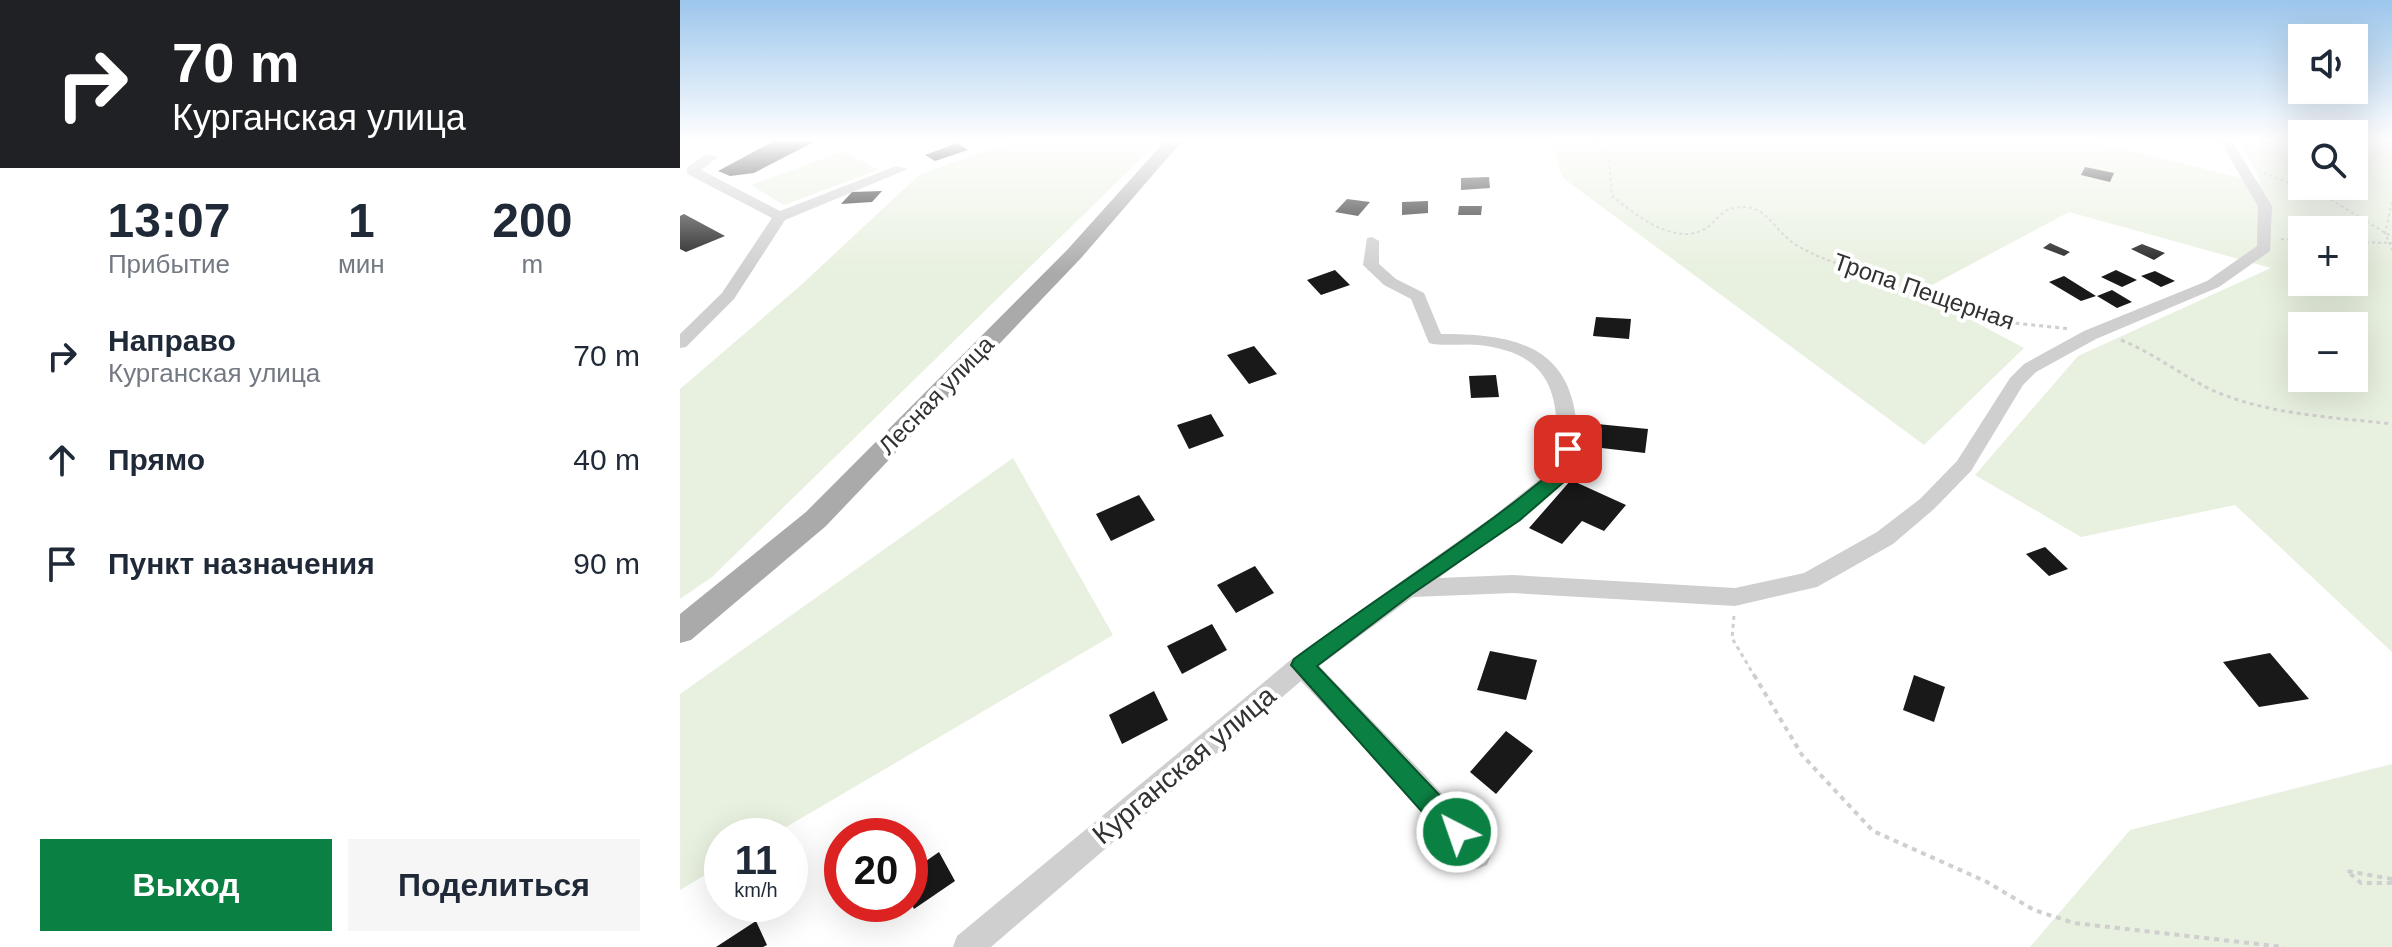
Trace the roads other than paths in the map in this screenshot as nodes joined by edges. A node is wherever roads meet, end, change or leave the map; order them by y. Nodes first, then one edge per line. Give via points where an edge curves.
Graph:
1 (719, 185) edge
2 (860, 185) edge
3 (1135, 185) edge
4 (2252, 185) edge
5 (780, 217) junction
6 (1372, 241) dead end
7 (680, 343) edge
8 (1405, 588) junction
9 (680, 631) edge
10 (1302, 665) junction
11 (1477, 855) dead end
12 (968, 947) edge

1 - 5 street
2 - 5 street
3 - 9 main road, Лесная улица via 816,519
4 - 8 street via 2265,206 2265,248 2213,284 2090,335 2030,368 1964,466 1885,538 1809,581 1735,597 1513,584
5 - 7 street via 728,296
6 - 8 street, Курганская улица via 1371,265 1418,296 1435,339 1529,351 1557,375 1570,429 1566,469 1513,515
8 - 10 street, Курганская улица
10 - 11 street
10 - 12 street, Курганская улица

